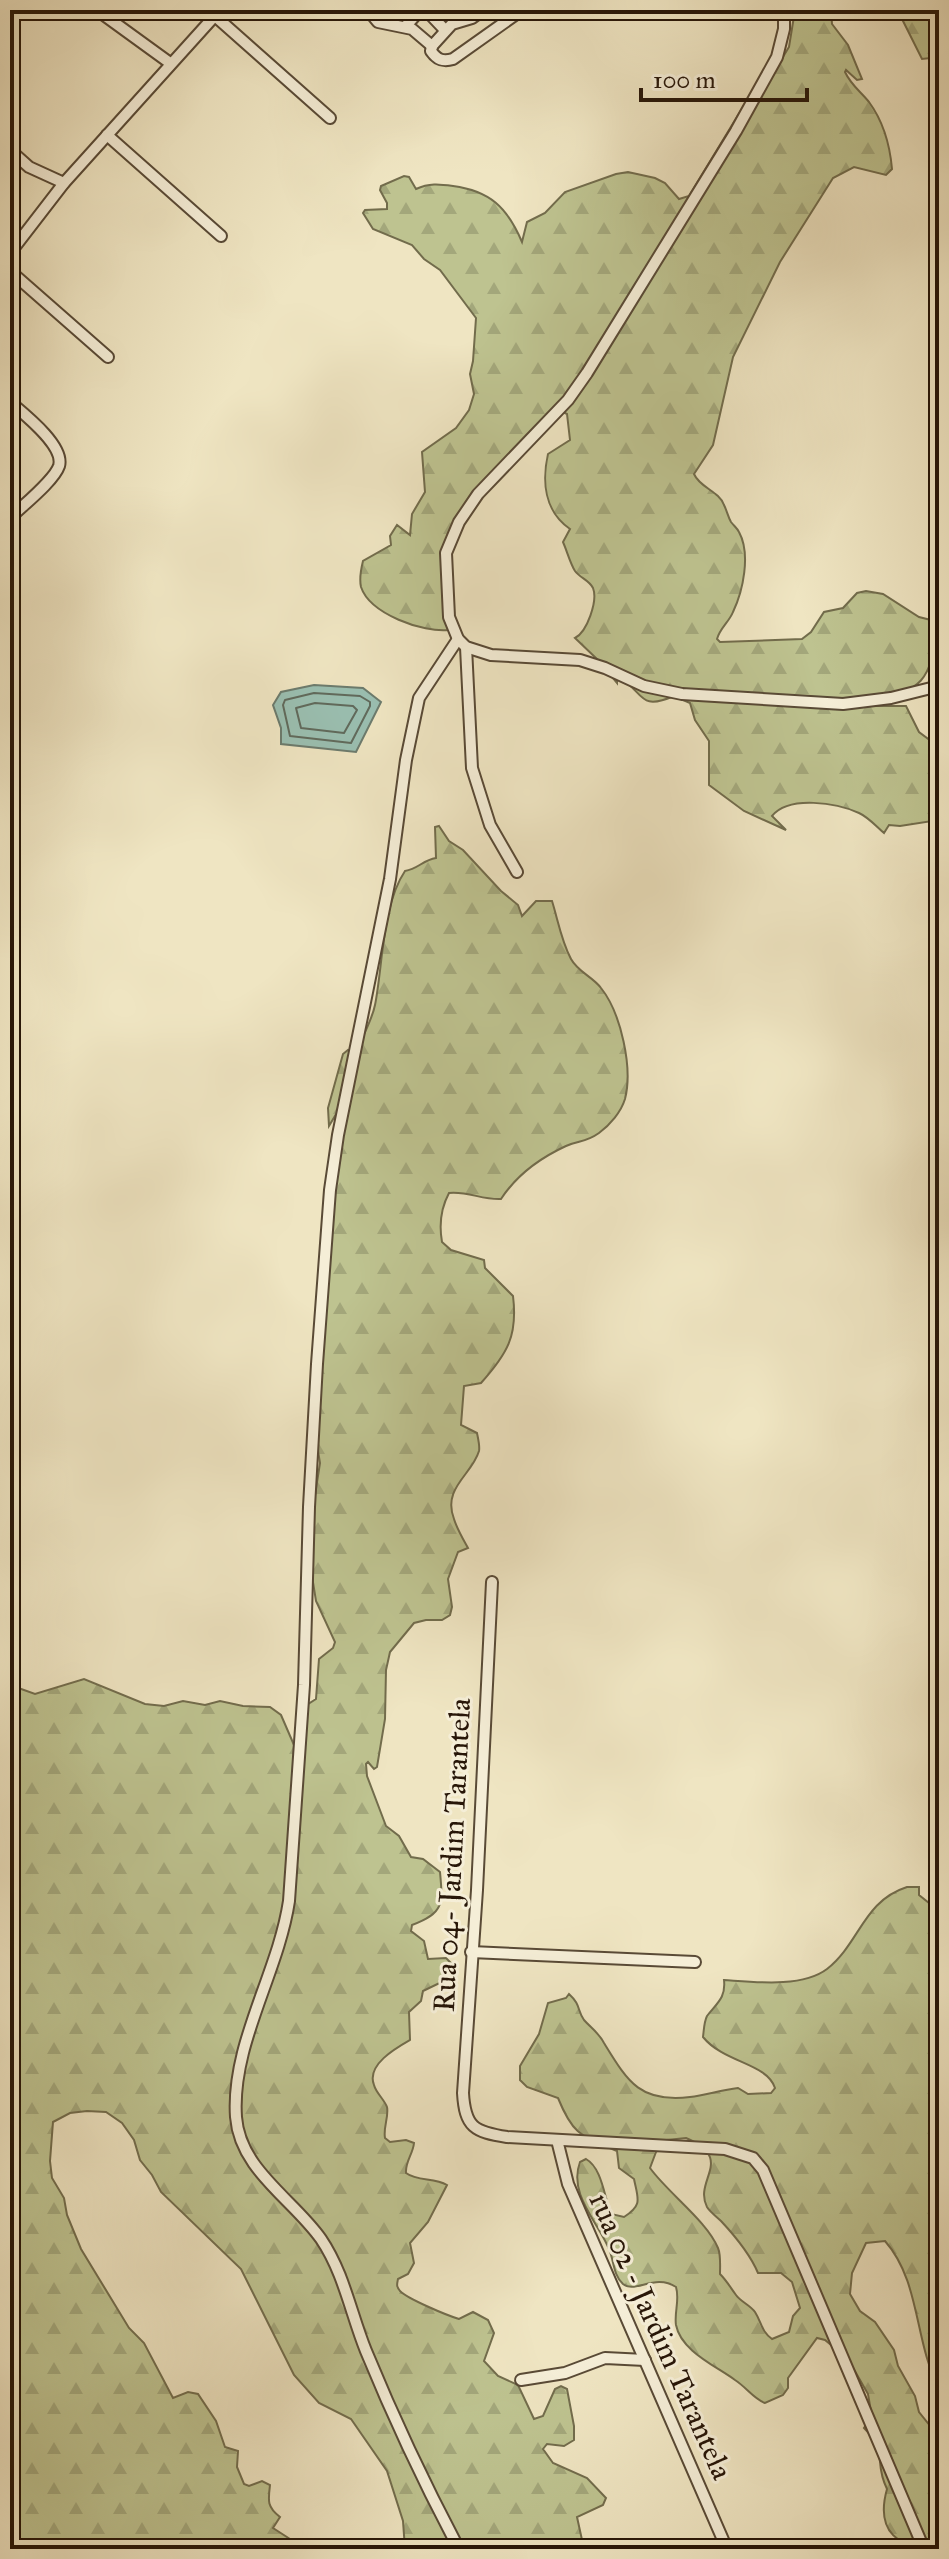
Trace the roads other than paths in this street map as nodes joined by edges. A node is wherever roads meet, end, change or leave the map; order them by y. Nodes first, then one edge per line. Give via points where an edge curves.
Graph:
1 (97, 10) edge
2 (368, 10) edge
3 (420, 10) edge
4 (426, 10) edge
5 (483, 10) edge
6 (522, 10) edge
7 (784, 10) edge
8 (218, 13) edge
9 (472, 18) junction
10 (405, 27) junction
11 (445, 30) junction
12 (485, 37) junction
13 (432, 46) junction
14 (170, 63) junction
15 (330, 118) dead end
16 (107, 135) junction
17 (10, 150) edge
18 (64, 183) junction
19 (221, 236) dead end
20 (10, 253) edge
21 (10, 271) edge
22 (108, 357) dead end
23 (10, 402) edge
24 (10, 518) edge
25 (462, 643) junction
26 (939, 686) edge
27 (517, 872) dead end
28 (492, 1582) dead end
29 (471, 1952) junction
30 (695, 1962) dead end
31 (557, 2140) junction
32 (645, 2360) junction
33 (521, 2380) dead end
34 (459, 2549) edge
35 (727, 2549) edge
36 (924, 2549) edge

1 - 14 street
2 - 10 street via 378,22
3 - 10 street
4 - 11 street
5 - 9 street
6 - 12 street
7 - 25 street via 777,57 595,360 568,400 478,494 459,522 446,553 449,617
8 - 14 street
8 - 15 street
9 - 11 street
9 - 12 street
10 - 13 street
11 - 13 street
12 - 13 street via 445,62 435,57
14 - 16 street
16 - 18 street
16 - 19 street
17 - 18 street via 29,167
18 - 20 street
21 - 22 street
23 - 24 street via 43,431 58,454 58,468
25 - 26 street via 491,655 580,660 644,686 682,694 843,704
25 - 27 street via 472,768 490,825
25 - 34 street via 419,698 330,1190 289,1901 236,2086 236,2119 246,2152 336,2265 365,2349
28 - 29 street, Rua 04- Jardim Tarantela
29 - 30 street
29 - 31 street, Rua 04- Jardim Tarantela via 464,2110 474,2128 486,2134
31 - 32 street, rua 02 - Jardim Tarantela via 568,2184
31 - 36 street via 725,2149 753,2158 763,2170
32 - 33 street via 605,2358 565,2373
32 - 35 street, rua 02 - Jardim Tarantela

